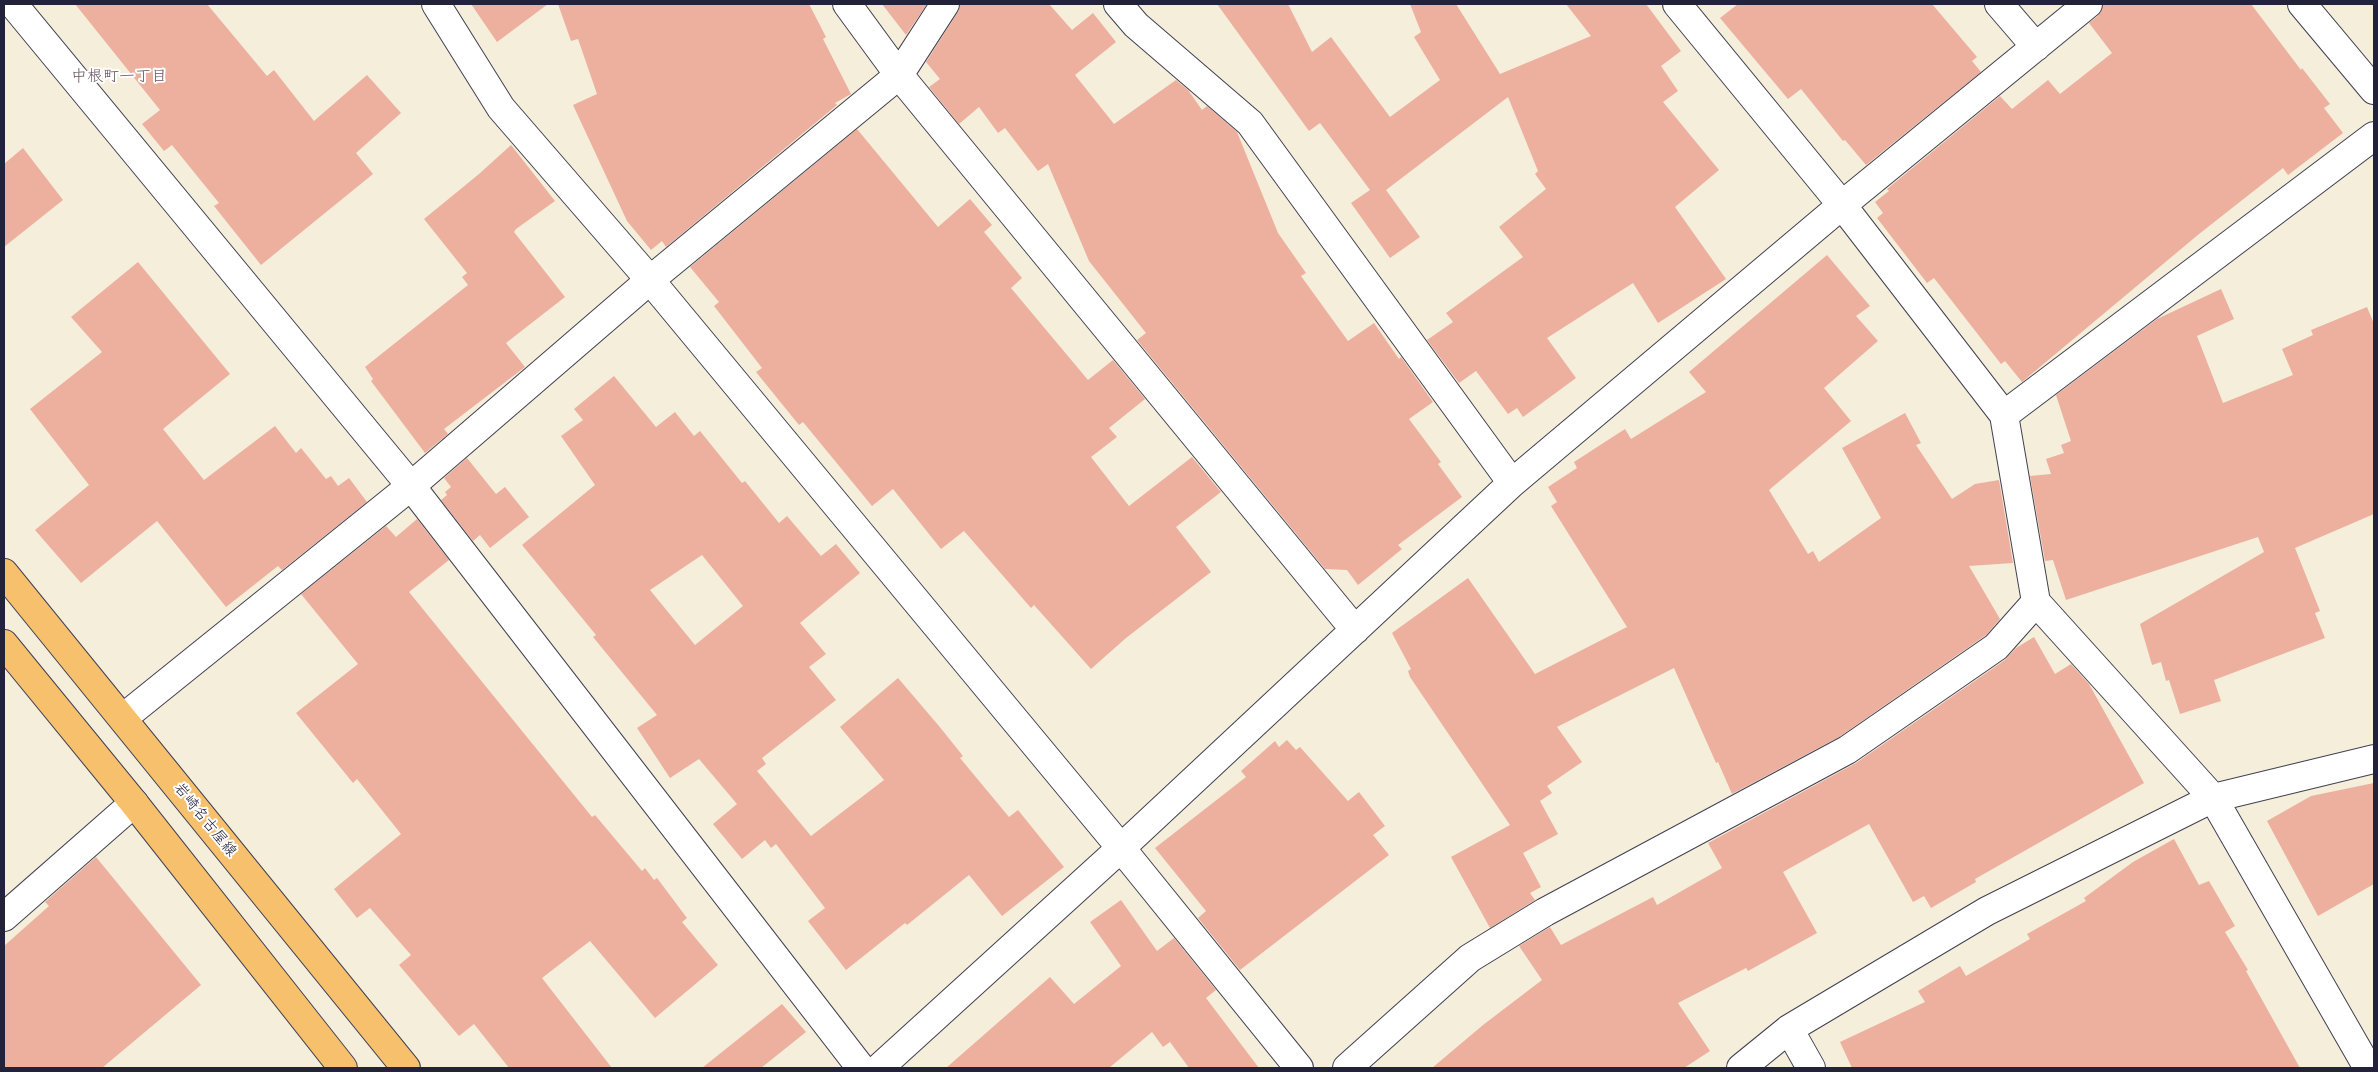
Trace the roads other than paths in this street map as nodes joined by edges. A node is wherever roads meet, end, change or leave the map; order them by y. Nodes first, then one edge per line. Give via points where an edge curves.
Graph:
1 (13, 4) edge
2 (436, 4) edge
3 (847, 4) edge
4 (945, 4) edge
5 (1118, 4) edge
6 (1677, 4) edge
7 (1999, 4) edge
8 (2088, 4) edge
9 (2302, 4) edge
10 (2036, 47) junction
11 (899, 75) junction
12 (2374, 90) edge
13 (2374, 136) edge
14 (1842, 205) junction
15 (650, 280) junction
16 (2004, 415) junction
17 (1512, 483) junction
18 (411, 486) junction
19 (4, 572) edge
20 (2036, 602) junction
21 (1355, 630) junction
22 (4, 644) edge
23 (123, 718) junction
24 (2374, 759) edge
25 (2213, 798) junction
26 (134, 803) junction
27 (1121, 848) junction
28 (4, 917) edge
29 (1789, 1029) junction
30 (343, 1068) edge
31 (406, 1068) edge
32 (861, 1068) edge
33 (879, 1068) edge
34 (1299, 1068) edge
35 (1348, 1068) edge
36 (1741, 1068) edge
37 (1812, 1068) edge
38 (2368, 1068) edge

1 - 18 street
2 - 15 street via 501,108
3 - 11 street
4 - 11 street
5 - 17 street via 1136,25 1250,123
6 - 14 street
7 - 10 street
8 - 10 street
9 - 12 street
10 - 14 street
11 - 15 street
11 - 21 street
13 - 16 street
14 - 16 street
14 - 17 street
15 - 18 street
15 - 27 street
16 - 20 street
17 - 21 street
18 - 23 street
18 - 32 street
19 - 23 main road, 岩崎名古屋線
20 - 25 street
20 - 35 street via 1996,647 1847,750 1545,912 1470,958
21 - 27 street
22 - 26 main road
23 - 31 main road, 岩崎名古屋線
24 - 25 street
25 - 29 street via 1987,911
25 - 38 street
26 - 28 street
26 - 30 main road
27 - 33 street
27 - 34 street
29 - 36 street
29 - 37 street

